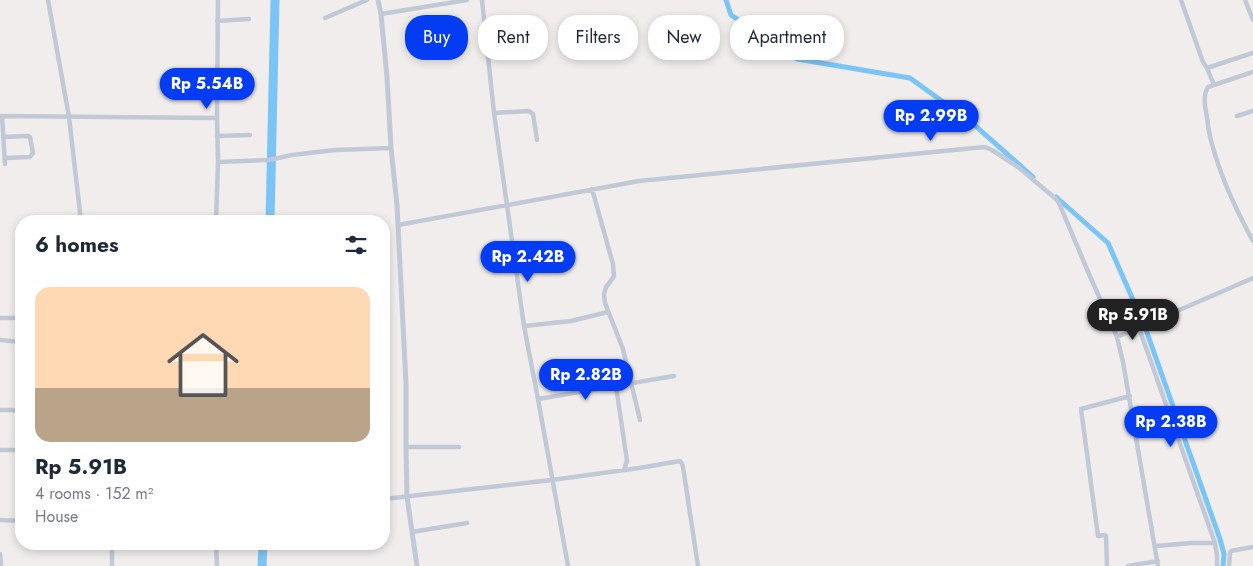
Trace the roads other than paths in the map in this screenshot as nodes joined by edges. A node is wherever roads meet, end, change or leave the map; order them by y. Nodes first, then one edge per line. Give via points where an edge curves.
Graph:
1 (48, 0) edge
2 (218, 0) edge
3 (367, 0) edge
4 (378, 0) edge
5 (467, 0) edge
6 (482, 0) edge
7 (1181, 0) edge
8 (1245, 0) edge
9 (381, 14) junction
10 (325, 18) dead end
11 (249, 19) dead end
12 (1253, 20) edge
13 (218, 21) junction
14 (1253, 53) edge
15 (1207, 68) junction
16 (1253, 72) edge
17 (1214, 85) junction
18 (1253, 111) edge
19 (494, 113) junction
20 (1, 116) edge
21 (1237, 116) dead end
22 (69, 117) junction
23 (217, 118) junction
24 (250, 135) dead end
25 (217, 136) junction
26 (4, 137) junction
27 (537, 140) dead end
28 (391, 148) junction
29 (218, 162) junction
30 (592, 189) junction
31 (507, 205) junction
32 (80, 215) edge
33 (216, 215) edge
34 (398, 225) junction
35 (1253, 241) edge
36 (1253, 278) edge
37 (608, 312) junction
38 (0, 318) edge
39 (15, 318) edge
40 (524, 326) junction
41 (1140, 328) junction
42 (1117, 337) junction
43 (0, 340) edge
44 (15, 341) edge
45 (674, 376) dead end
46 (630, 383) junction
47 (616, 386) junction
48 (1130, 396) junction
49 (538, 399) junction
50 (0, 410) edge
51 (15, 410) edge
52 (640, 420) dead end
53 (406, 447) junction
54 (459, 447) dead end
55 (0, 450) edge
56 (15, 450) edge
57 (624, 470) junction
58 (552, 480) junction
59 (408, 497) junction
60 (390, 498) edge
61 (0, 520) edge
62 (15, 521) edge
63 (467, 523) dead end
64 (412, 532) junction
65 (1215, 543) junction
66 (1156, 546) junction
67 (1253, 547) edge
68 (112, 550) edge
69 (216, 550) edge
70 (0, 554) edge
71 (1158, 564) edge
72 (1, 566) edge
73 (112, 566) edge
74 (217, 566) edge
75 (417, 566) edge
76 (568, 566) edge
77 (698, 566) edge
78 (1107, 566) edge
79 (1128, 566) edge
80 (1217, 566) edge
81 (1229, 566) edge

1 - 22 street
2 - 13 street
3 - 10 street
4 - 9 street
5 - 9 street
6 - 19 street
7 - 15 street via 1202,62
8 - 12 street
9 - 28 street
11 - 13 street
13 - 23 street
14 - 15 street
15 - 17 street
16 - 17 street
17 - 35 street via 1205,91 1211,143 1224,182
18 - 21 street
19 - 27 street via 529,111 533,114
19 - 31 street
20 - 22 street
20 - 26 street
22 - 23 street
22 - 32 street
23 - 25 street
24 - 25 street
25 - 29 street
26 - 26 street via 30,137 33,153 30,157 5,161
28 - 29 street
28 - 34 street
29 - 33 street
30 - 31 street
30 - 37 street via 613,264 614,276 604,294
30 - 42 street via 681,176 985,147 1018,167 1059,203
31 - 34 street
31 - 40 street
34 - 53 street
36 - 41 street
37 - 40 street via 570,321
37 - 46 street
38 - 39 street
40 - 49 street
41 - 42 street
41 - 65 street
42 - 48 street
43 - 44 street
45 - 46 street
46 - 47 street
46 - 52 street
47 - 49 street
47 - 57 street via 627,461
48 - 66 street
48 - 78 street via 1081,409 1098,536 1106,536
49 - 58 street
50 - 51 street
53 - 54 street
53 - 59 street
55 - 56 street
57 - 58 street
57 - 77 street via 681,461
58 - 59 street
58 - 76 street
59 - 60 street
59 - 64 street
61 - 62 street
63 - 64 street
64 - 75 street
65 - 66 street
65 - 80 street
66 - 71 street
67 - 81 street via 1230,552
68 - 73 street
69 - 74 street
70 - 72 street
71 - 79 street

